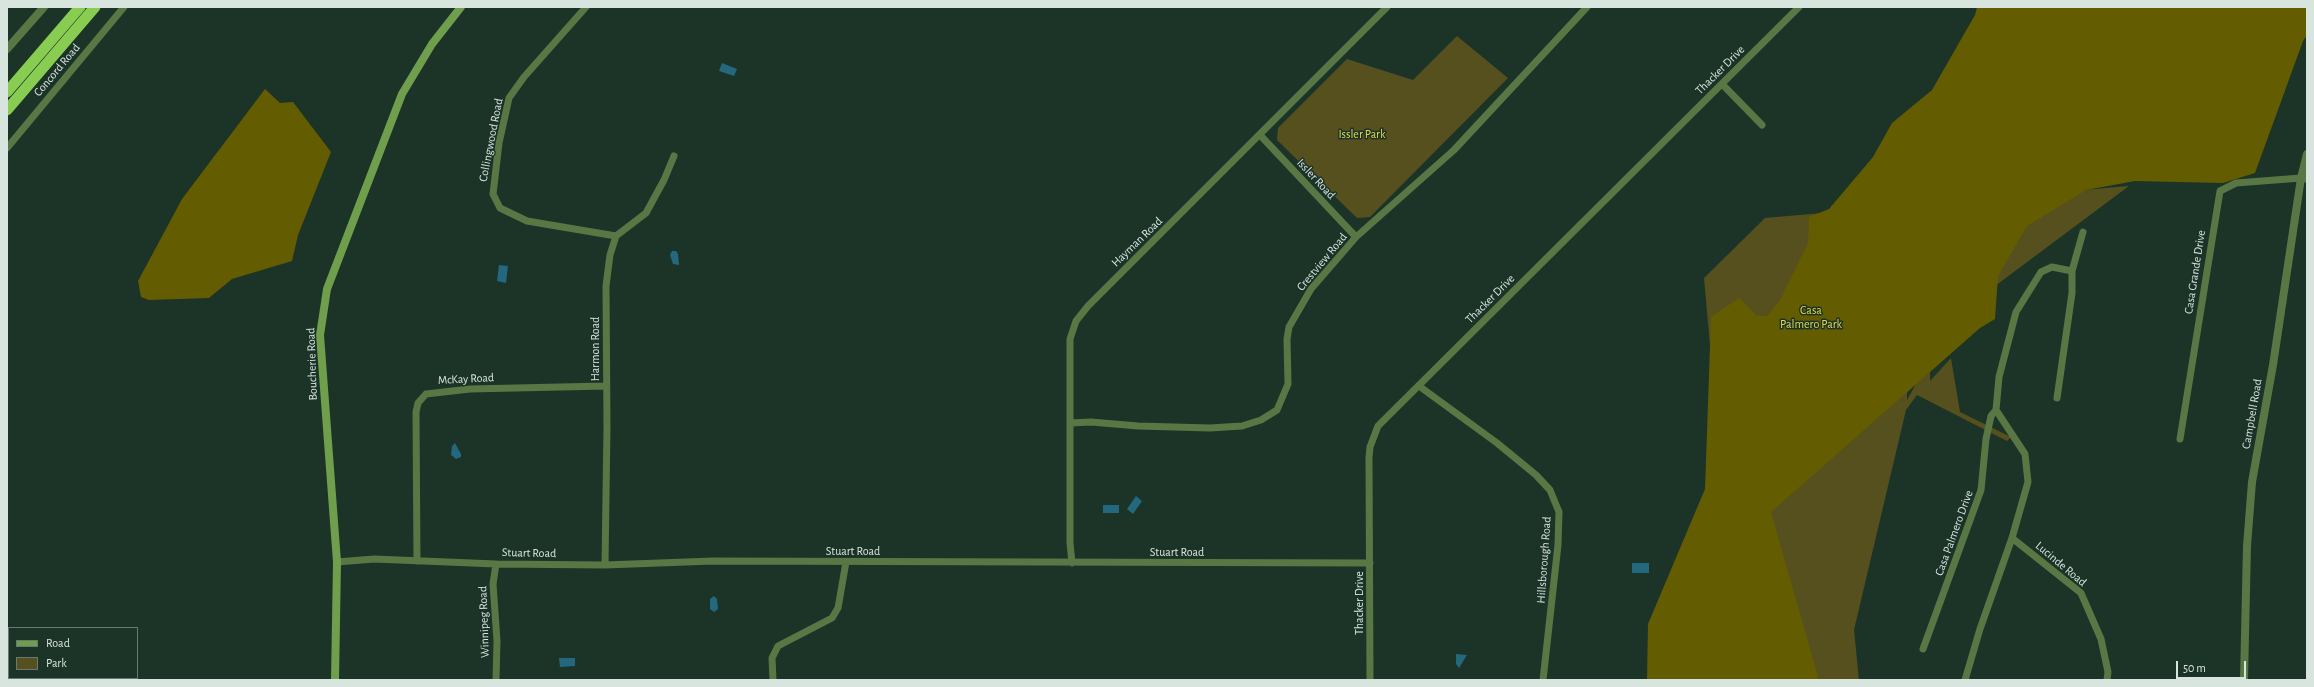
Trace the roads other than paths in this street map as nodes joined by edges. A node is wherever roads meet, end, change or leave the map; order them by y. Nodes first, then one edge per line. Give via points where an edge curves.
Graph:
1 (44, 7) edge
2 (80, 7) edge
3 (95, 7) edge
4 (124, 7) edge
5 (461, 7) edge
6 (586, 7) edge
7 (1387, 7) edge
8 (1586, 7) edge
9 (1798, 7) edge
10 (7, 49) edge
11 (1722, 84) junction
12 (7, 92) edge
13 (7, 110) edge
14 (1762, 125) dead end
15 (1260, 135) junction
16 (7, 148) edge
17 (2307, 154) edge
18 (674, 156) dead end
19 (2304, 178) edge
20 (2083, 232) dead end
21 (616, 236) junction
22 (1356, 238) junction
23 (2072, 271) junction
24 (606, 386) junction
25 (1419, 386) junction
26 (2057, 398) dead end
27 (1996, 410) junction
28 (1071, 423) junction
29 (2180, 439) dead end
30 (2012, 538) junction
31 (417, 561) junction
32 (337, 562) junction
33 (846, 562) junction
34 (1072, 563) junction
35 (1370, 563) junction
36 (496, 564) junction
37 (605, 564) junction
38 (1922, 649) dead end
39 (335, 680) edge
40 (496, 680) edge
41 (773, 680) edge
42 (1370, 680) edge
43 (1543, 680) edge
44 (1965, 680) edge
45 (2107, 680) edge
46 (2244, 680) edge

1 - 10 street
2 - 12 highway
3 - 13 highway
4 - 16 street, Concord Road
5 - 32 main road, Boucherie Road via 432,44 402,94 327,289 320,335
6 - 21 street, Collingwood Road via 521,80 509,98 499,143 493,194 500,208 527,221
7 - 15 street, Hayman Road
8 - 22 street, Crestview Road via 1454,150
9 - 11 street, Thacker Drive
11 - 14 street
11 - 25 street, Thacker Drive
15 - 22 street, Issler Road
15 - 28 street, Hayman Road via 1088,306 1076,321 1070,339
17 - 19 street, Campbell Road
18 - 21 street via 646,213
19 - 29 street, Casa Grande Drive via 2236,183 2220,191
19 - 46 street, Campbell Road via 2252,482 2247,546
20 - 23 street
21 - 24 street, Harmon Road via 606,286
22 - 28 street, Crestview Road via 1311,289 1294,316 1287,339 1288,384 1277,410 1261,420 1242,426 1210,428
23 - 26 street via 2072,293
23 - 27 street, Casa Palmero Drive via 2052,268 2041,272 2016,312 1999,377
24 - 31 street, McKay Road via 470,389 426,394 418,403 416,412
24 - 37 street, Harmon Road
25 - 35 street, Thacker Drive via 1378,426 1370,447
25 - 43 street, Hillsborough Road via 1536,475 1552,495 1559,512 1558,545
27 - 30 street via 2025,454 2028,482
27 - 38 street, Casa Palmero Drive via 1990,416 1981,490
28 - 34 street, Hayman Road
30 - 44 street
30 - 45 street, Lucinde Road via 2081,593 2101,639 2108,672
31 - 32 street, Stuart Road via 374,559
31 - 36 street, Stuart Road
32 - 39 main road, Boucherie Road
33 - 34 street, Stuart Road
33 - 37 street, Stuart Road via 713,561
33 - 41 street via 838,608 832,618 778,646 772,658
34 - 35 street, Stuart Road
35 - 42 street, Thacker Drive
36 - 37 street, Stuart Road
36 - 40 street, Winnipeg Road via 493,584 497,641

